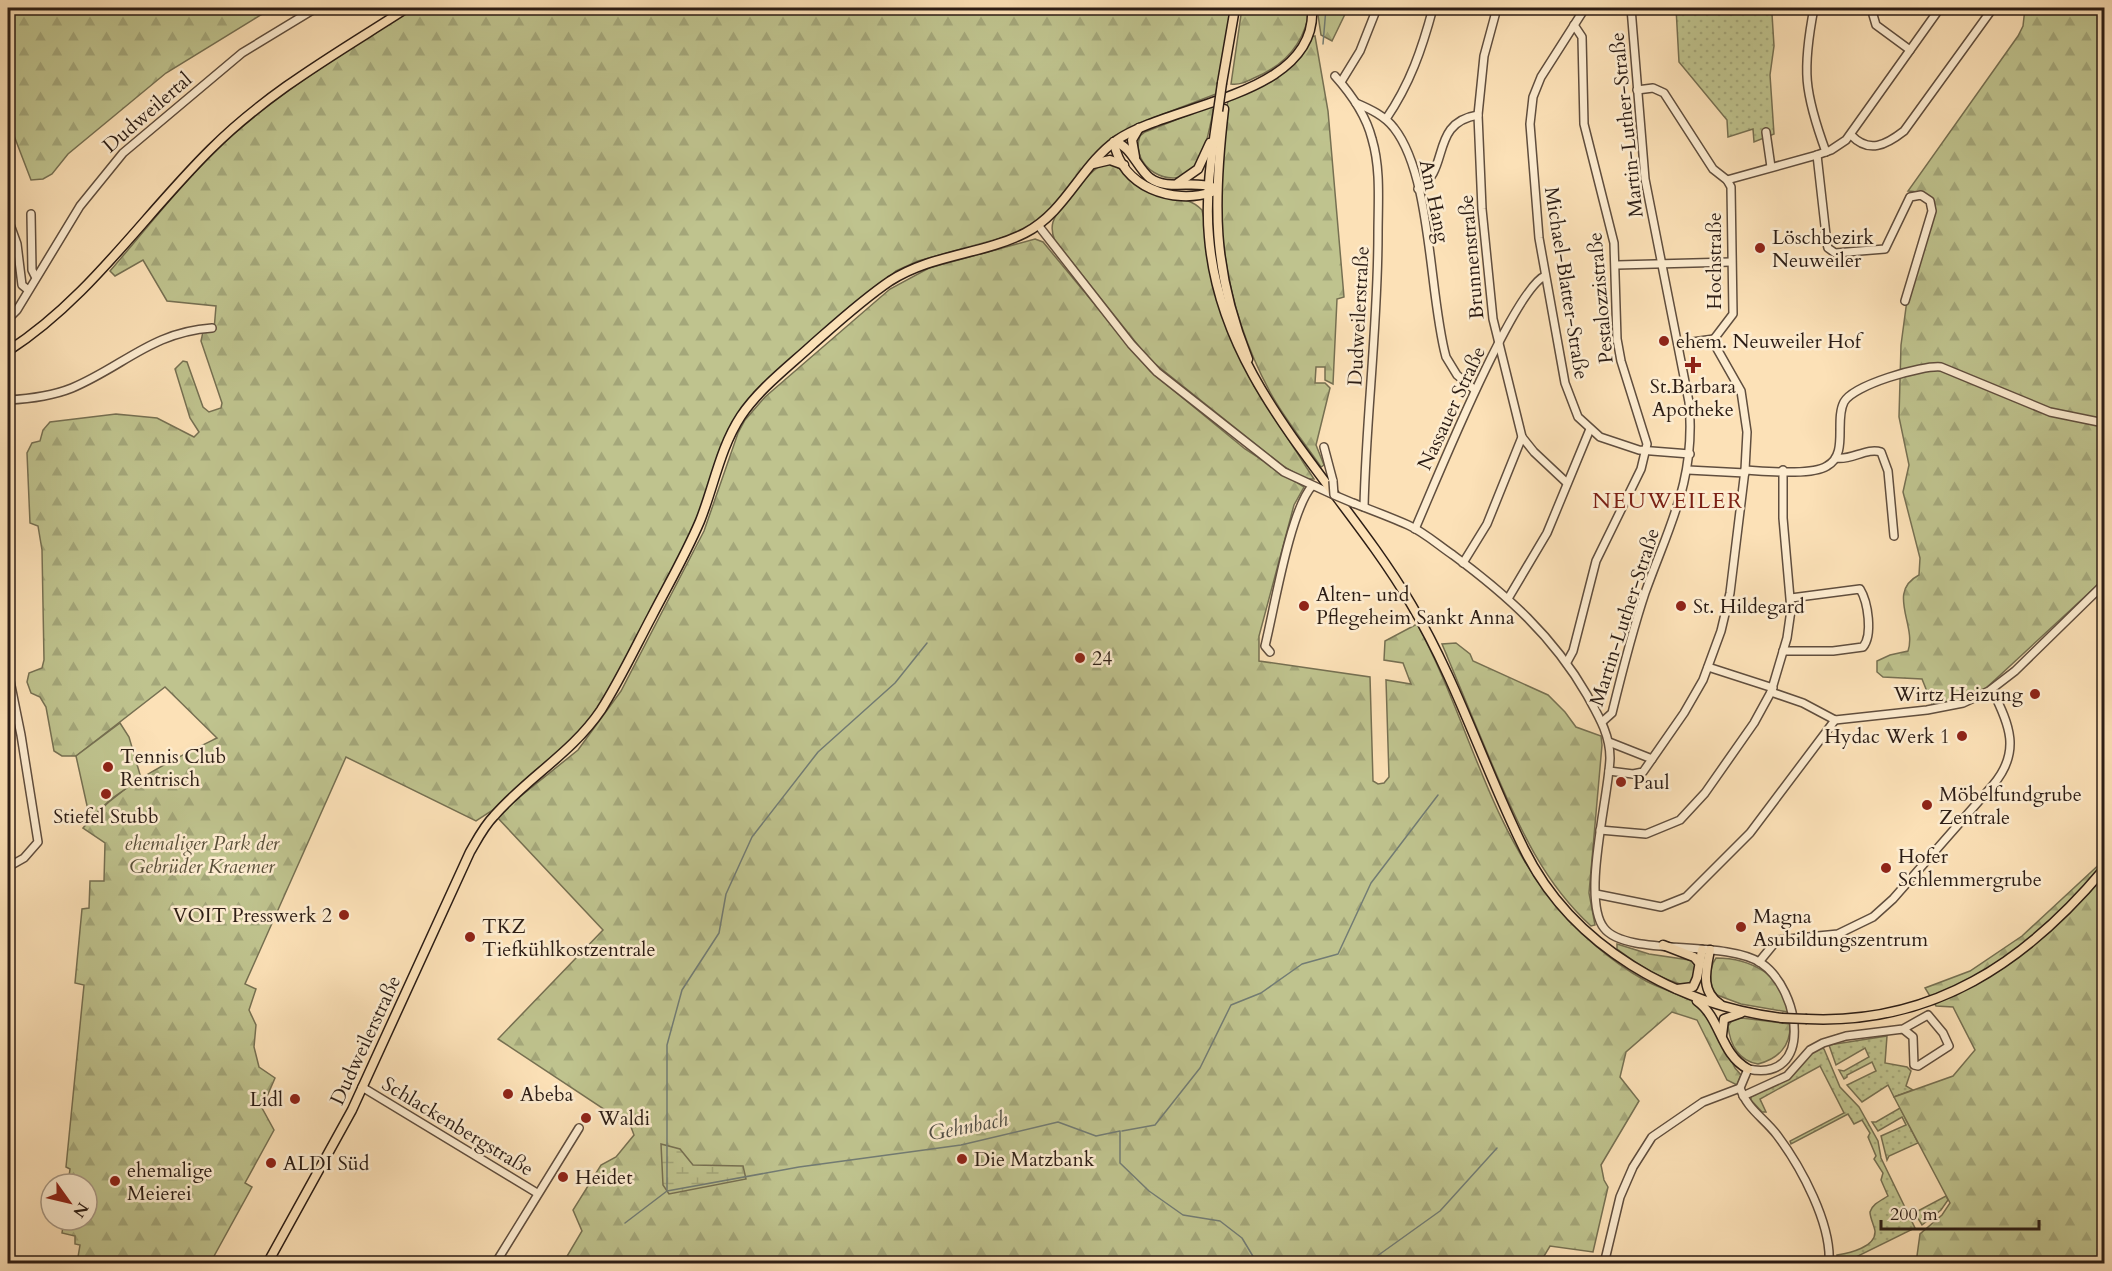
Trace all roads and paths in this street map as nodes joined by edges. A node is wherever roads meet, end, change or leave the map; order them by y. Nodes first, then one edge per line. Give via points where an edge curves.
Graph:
1 (316, 8) edge
2 (407, 8) edge
3 (1235, 8) edge
4 (1312, 8) edge
5 (1377, 8) edge
6 (1433, 8) edge
7 (1497, 8) edge
8 (1585, 8) edge
9 (1630, 8) edge
10 (1814, 8) edge
11 (1871, 8) edge
12 (1940, 8) edge
13 (1993, 8) edge
14 (1574, 25) junction
15 (1910, 50) junction
16 (1637, 90) junction
17 (1356, 103) junction
18 (1221, 110) junction
19 (1478, 115) junction
20 (1383, 118) junction
21 (1216, 122) junction
22 (1139, 127) junction
23 (1369, 128) junction
24 (1766, 132) dead end
25 (1851, 135) junction
26 (1114, 142) junction
27 (1826, 152) junction
28 (1817, 155) junction
29 (1138, 163) junction
30 (1093, 164) junction
31 (1124, 165) junction
32 (1771, 167) junction
33 (1728, 180) junction
34 (1175, 184) junction
35 (1211, 189) junction
36 (1418, 189) junction
37 (1186, 195) junction
38 (31, 214) dead end
39 (1208, 215) junction
40 (8, 219) edge
41 (1038, 225) junction
42 (1731, 262) junction
43 (1661, 264) junction
44 (1617, 265) junction
45 (35, 276) junction
46 (1545, 276) junction
47 (27, 289) junction
48 (1905, 301) dead end
49 (8, 319) edge
50 (212, 328) dead end
51 (1714, 339) junction
52 (1499, 344) junction
53 (1678, 344) junction
54 (8, 351) edge
55 (1475, 390) junction
56 (8, 400) edge
57 (1272, 408) junction
58 (2104, 423) edge
59 (1590, 429) junction
60 (1522, 437) junction
61 (1324, 447) dead end
62 (1647, 450) junction
63 (1690, 454) junction
64 (1836, 458) junction
65 (1688, 470) junction
66 (1783, 470) junction
67 (1745, 472) junction
68 (1567, 483) junction
69 (1312, 486) junction
70 (1334, 495) junction
71 (1364, 507) junction
72 (1415, 529) junction
73 (1894, 536) dead end
74 (1463, 563) junction
75 (2104, 584) edge
76 (1509, 597) junction
77 (1791, 598) junction
78 (1783, 651) junction
79 (1270, 652) dead end
80 (1566, 662) junction
81 (1708, 667) junction
82 (8, 671) edge
83 (1772, 690) junction
84 (1992, 690) junction
85 (1835, 720) junction
86 (1602, 722) junction
87 (1609, 742) junction
88 (1652, 759) junction
89 (1609, 771) junction
90 (1600, 830) junction
91 (8, 867) edge
92 (2104, 869) edge
93 (1596, 894) junction
94 (1663, 945) junction
95 (1706, 950) junction
96 (1758, 962) junction
97 (1700, 964) junction
98 (1671, 988) junction
99 (1692, 997) junction
100 (1726, 1008) junction
101 (1748, 1012) junction
102 (1903, 1029) junction
103 (1723, 1039) junction
104 (1748, 1068) junction
105 (362, 1088) junction
106 (1741, 1092) junction
107 (579, 1128) dead end
108 (537, 1194) junction
109 (267, 1263) edge
110 (495, 1263) edge
111 (1604, 1263) edge
112 (1829, 1263) edge

1 - 45 street, Dudweilertal via 242,53 123,153 91,190
2 - 54 main road via 309,69 227,133 63,308
3 - 18 main road
4 - 22 main road, Dudweilerstraße via 1306,38 1279,71 1236,92
5 - 17 street, Dudweilerstraße via 1360,51 1338,79
6 - 20 street via 1412,75
7 - 19 street, Brunnenstraße via 1484,56
8 - 14 street, Michael-Blatter-Straße
9 - 16 street, Martin-Luther-Straße
10 - 27 street via 1806,52 1807,92
11 - 15 street via 1876,25
12 - 15 street
13 - 25 street via 1904,130 1889,142 1873,147
14 - 44 street, Pestalozzistraße via 1582,37 1584,124 1608,211
14 - 46 street, Michael-Blatter-Straße via 1541,77 1530,115
15 - 25 street
16 - 33 street via 1653,88 1664,93 1713,169
16 - 43 street, Martin-Luther-Straße via 1643,168
17 - 20 street, Am Hang
17 - 23 street, Dudweilerstraße
18 - 21 main road
18 - 35 main road
19 - 36 street via 1454,125 1442,144 1430,180
19 - 52 street, Brunnenstraße via 1486,254
20 - 23 street
20 - 36 street, Am Hang via 1402,140
21 - 34 main road via 1198,169
21 - 35 main road
22 - 26 main road, Dudweilerstraße
22 - 29 main road via 1132,143
23 - 71 street, Dudweilerstraße via 1377,165 1378,256
24 - 32 street
25 - 27 street
26 - 29 main road via 1123,144
26 - 30 main road, Dudweilerstraße
26 - 31 main road
27 - 28 street
28 - 32 street
28 - 48 street via 1827,244 1835,253 1886,249 1911,197 1921,195 1930,201 1931,217
29 - 34 main road via 1155,181
30 - 31 main road via 1110,160
30 - 41 main road, Dudweilerstraße
31 - 37 main road via 1146,188
32 - 33 street
33 - 42 street, Hochstraße
34 - 35 main road
35 - 37 main road
35 - 39 main road
35 - 57 main road via 1227,297 1244,349
36 - 55 street, Am Hang via 1446,357 1457,375
37 - 39 main road via 1198,201
38 - 45 street
39 - 57 main road via 1211,256 1225,315 1245,364
40 - 47 street via 17,244 22,285
41 - 69 street via 1157,372 1284,472
41 - 105 main road, Dudweilerstraße via 1016,237 939,258 902,274 844,317 756,397 729,437 685,554 606,701 574,745 503,806 470,852
42 - 43 street
42 - 51 street, Hochstraße via 1733,314
43 - 44 street
43 - 53 street, Martin-Luther-Straße
44 - 62 street, Pestalozzistraße via 1616,321 1621,361 1645,432
45 - 47 street, Dudweilertal
46 - 52 street, Nassauer Straße
46 - 59 street, Michael-Blatter-Straße via 1568,395 1578,417
47 - 49 street, Dudweilertal
50 - 56 street via 166,336 65,391
51 - 53 street
51 - 67 street, Hochstraße via 1744,399
52 - 55 street, Nassauer Straße
52 - 60 street, Brunnenstraße
53 - 63 street, Martin-Luther-Straße via 1689,402
55 - 72 street, Nassauer Straße
57 - 98 main road via 1374,546 1412,605 1445,669 1510,821 1544,879 1599,941 1633,967
58 - 64 street via 2050,412 1941,367 1923,368 1849,396 1842,409
59 - 62 street, Michael-Blatter-Straße via 1608,441
59 - 68 street
60 - 68 street, Brunnenstraße
60 - 74 street via 1486,524
61 - 70 street, bridge
62 - 63 street, Michael-Blatter-Straße
62 - 80 street via 1599,554 1573,651
63 - 65 street, Martin-Luther-Straße
64 - 66 street via 1821,469
64 - 73 street via 1881,452 1888,471
65 - 67 street
65 - 86 street, Martin-Luther-Straße via 1679,506 1633,630 1612,712
66 - 67 street
66 - 77 street
67 - 81 street, Hochstraße via 1726,615
68 - 76 street via 1541,544
69 - 70 street, bridge
69 - 79 street via 1303,498 1286,558 1265,646
70 - 71 street, bridge
71 - 72 street
72 - 74 street
74 - 76 street
75 - 84 street
76 - 80 street
77 - 78 street
77 - 78 street via 1860,589 1867,616 1867,641 1863,647 1833,651
78 - 83 street
80 - 86 street
81 - 83 street
81 - 88 street, Hochstraße via 1692,701
82 - 91 street via 38,842 29,855
83 - 85 street
83 - 90 street via 1705,793 1680,820 1646,834
84 - 85 street via 1947,707
84 - 96 street via 2007,722 2010,747 2006,768 1993,785 1893,899 1872,917 1838,934 1777,940
85 - 93 street via 1750,833 1686,897 1661,907
86 - 87 street
87 - 88 street
87 - 89 street
88 - 89 street via 1639,774
89 - 90 street
90 - 93 street
92 - 101 main road, bridge via 2037,939 2008,961 1937,1000 1867,1017 1782,1018
93 - 94 street via 1598,917 1611,935
94 - 95 street
94 - 97 main road via 1694,957
95 - 96 street
95 - 97 main road
95 - 100 main road via 1706,988
96 - 104 street via 1774,975 1789,998 1794,1013 1794,1038 1782,1062 1765,1070
97 - 98 main road via 1693,987
98 - 99 main road
99 - 100 main road
99 - 103 main road via 1708,1010
100 - 101 main road
101 - 103 main road via 1724,1019
102 - 102 street via 1928,1015 1950,1046 1914,1065 1913,1037
102 - 106 street via 1823,1042 1810,1050 1787,1076
103 - 104 main road via 1734,1059
104 - 106 street
105 - 108 street, Schlackenbergstraße
105 - 109 main road, Dudweilerstraße
106 - 111 street via 1703,1102 1652,1137 1624,1185
106 - 112 street via 1788,1150 1823,1218 1830,1246
107 - 108 street, Schlackenbergstraße
108 - 110 street, Schlackenbergstraße

